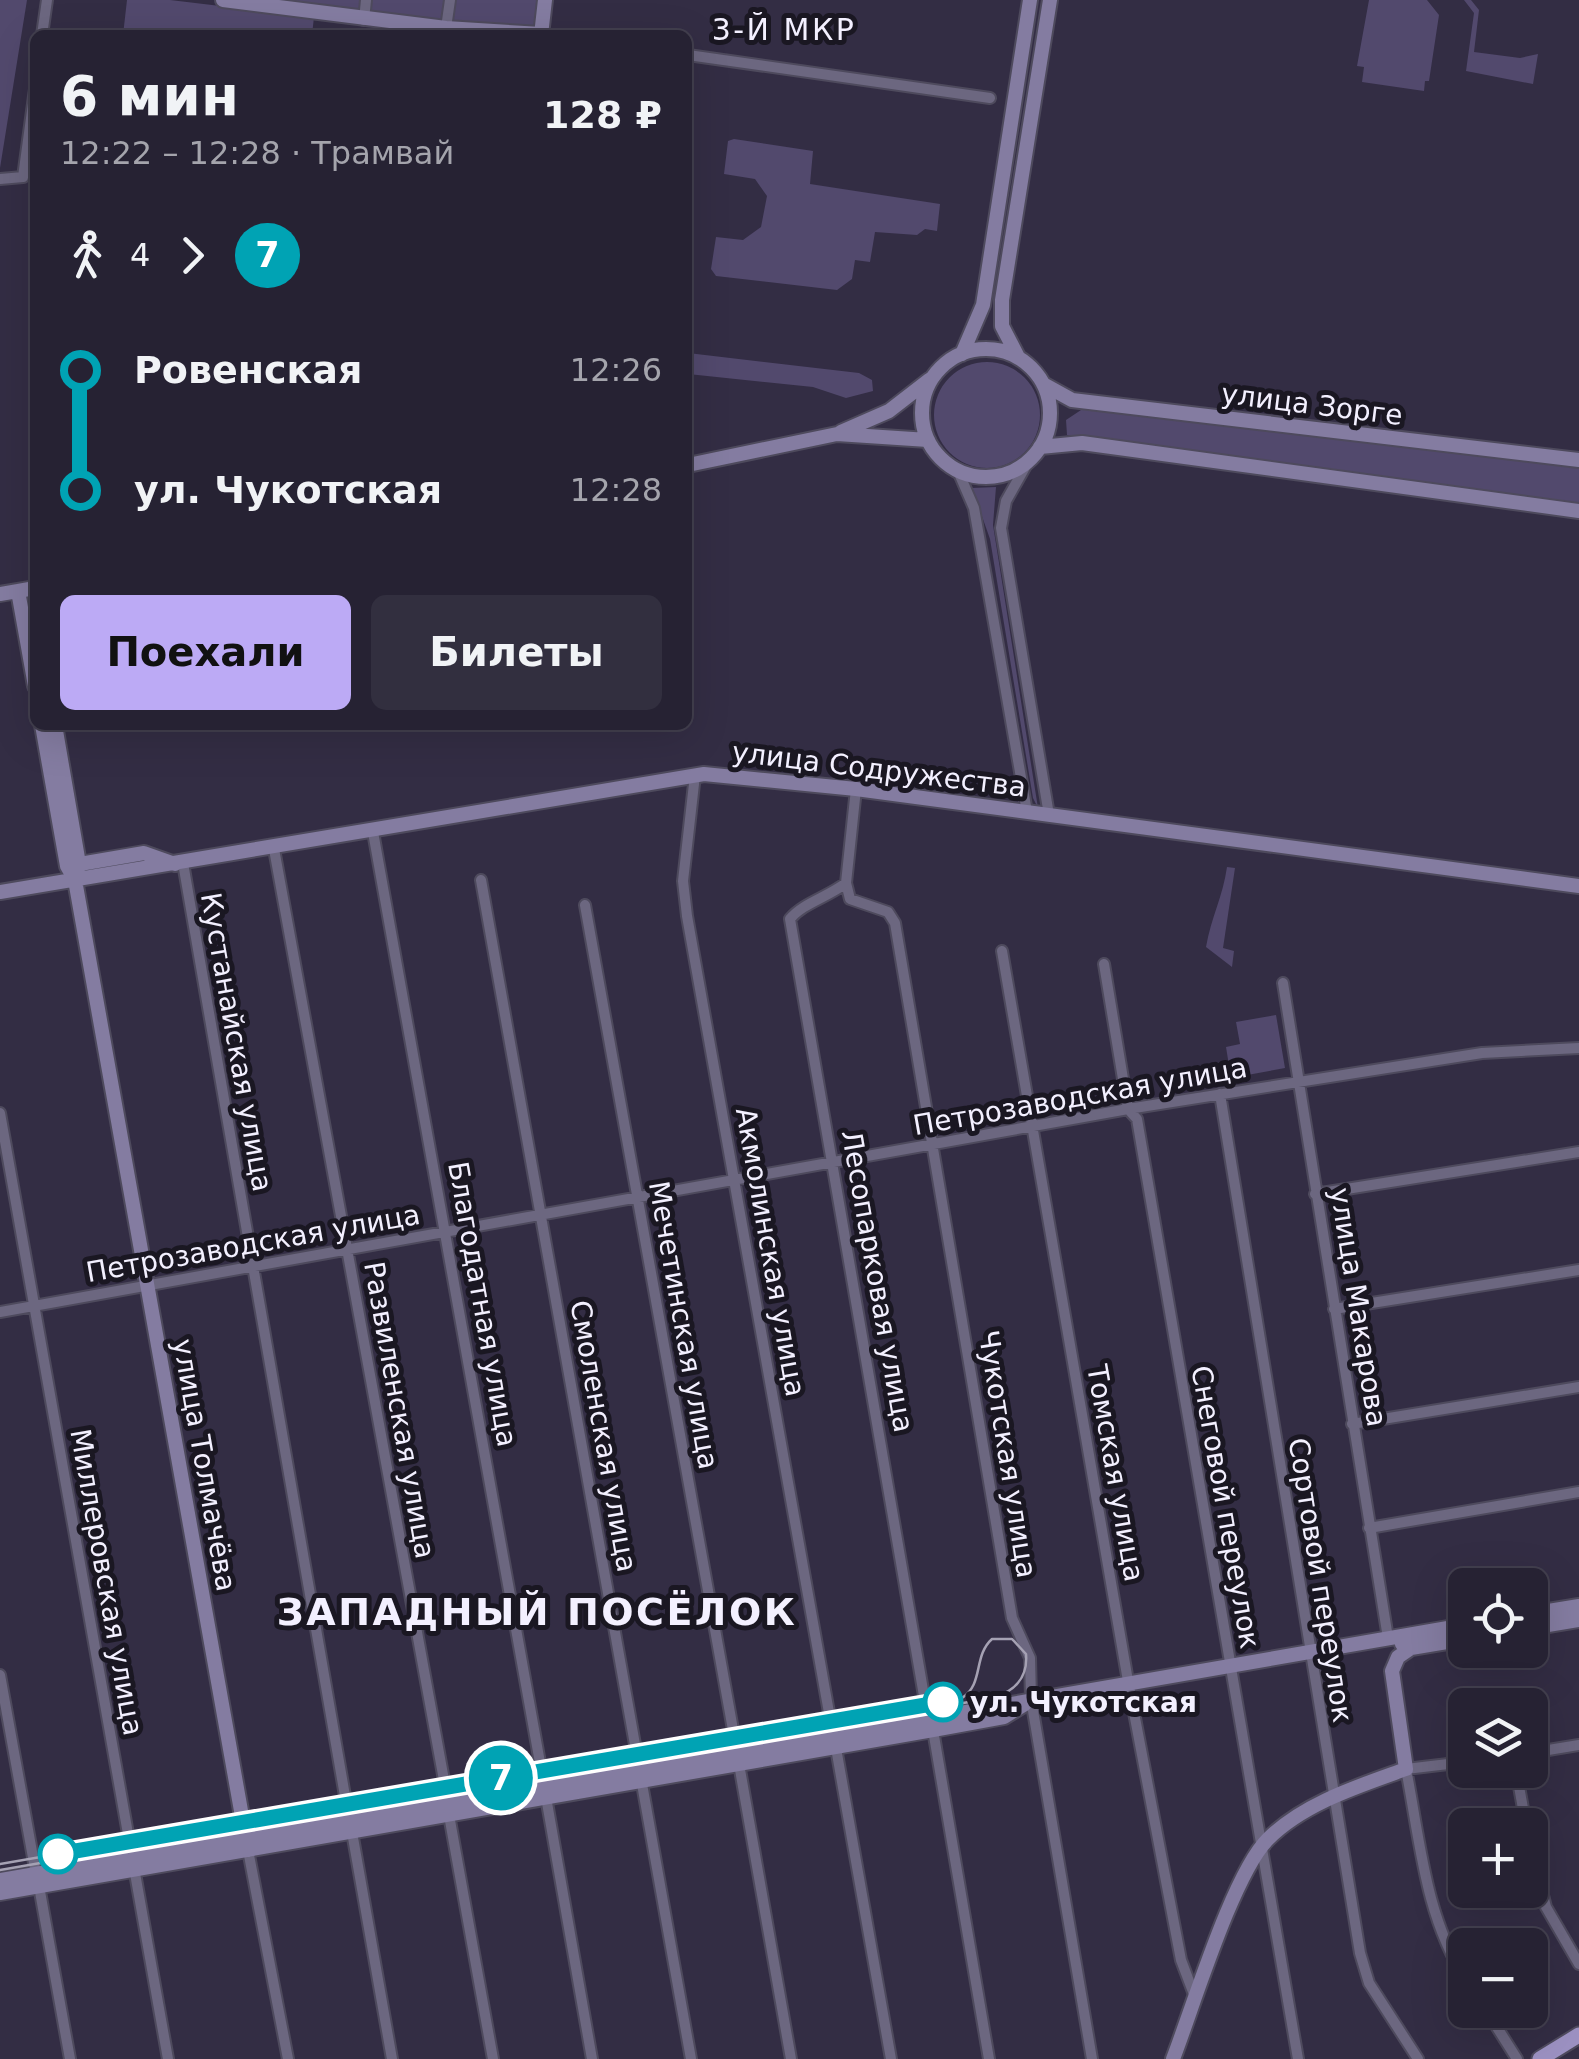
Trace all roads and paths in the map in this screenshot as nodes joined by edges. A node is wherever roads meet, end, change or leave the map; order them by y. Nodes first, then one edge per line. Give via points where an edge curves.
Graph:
1 (47, 0) edge
2 (223, 0) edge
3 (366, 0) edge
4 (450, 0) edge
5 (546, 0) edge
6 (1030, 0) edge
7 (1050, 0) edge
8 (273, 3) edge
9 (364, 20) junction
10 (446, 28) junction
11 (43, 30) edge
12 (479, 30) edge
13 (545, 30) edge
14 (692, 56) edge
15 (990, 98) dead end
16 (30, 129) edge
17 (0, 179) edge
18 (962, 354) junction
19 (1018, 358) junction
20 (934, 376) junction
21 (1043, 384) junction
22 (837, 434) junction
23 (928, 440) junction
24 (1040, 447) junction
25 (1579, 460) edge
26 (1028, 462) junction
27 (692, 464) edge
28 (958, 471) junction
29 (1579, 512) edge
30 (28, 589) edge
31 (0, 594) edge
32 (30, 617) edge
33 (43, 730) edge
34 (56, 730) edge
35 (695, 775) junction
36 (856, 789) junction
37 (1027, 812) junction
38 (1049, 815) junction
39 (373, 832) junction
40 (274, 849) junction
41 (179, 863) junction
42 (74, 870) junction
43 (481, 880) dead end
44 (846, 883) junction
45 (1579, 886) edge
46 (0, 892) edge
47 (585, 906) dead end
48 (1002, 951) dead end
49 (1104, 964) dead end
50 (1283, 983) dead end
51 (1579, 1048) edge
52 (1299, 1082) junction
53 (1220, 1094) junction
54 (1128, 1109) junction
55 (0, 1113) edge
56 (1034, 1126) junction
57 (934, 1144) junction
58 (1579, 1152) edge
59 (832, 1162) junction
60 (736, 1181) junction
61 (1315, 1194) junction
62 (639, 1199) junction
63 (542, 1216) junction
64 (445, 1232) junction
65 (348, 1250) junction
66 (253, 1267) junction
67 (1579, 1270) edge
68 (147, 1285) junction
69 (34, 1305) junction
70 (1334, 1309) junction
71 (0, 1312) edge
72 (1579, 1387) edge
73 (1352, 1424) junction
74 (1579, 1492) edge
75 (1369, 1528) junction
76 (1579, 1606) edge
77 (1548, 1611) edge
78 (1579, 1620) edge
79 (1548, 1625) edge
80 (1448, 1628) edge
81 (1388, 1638) junction
82 (1448, 1642) edge
83 (1411, 1648) junction
84 (1310, 1650) junction
85 (1229, 1663) junction
86 (0, 1674) edge
87 (1128, 1681) junction
88 (1031, 1699) junction
89 (931, 1725) junction
90 (835, 1741) junction
91 (1579, 1745) edge
92 (1548, 1750) edge
93 (738, 1758) junction
94 (1448, 1764) edge
95 (1406, 1769) junction
96 (641, 1775) junction
97 (545, 1791) junction
98 (1333, 1798) junction
99 (449, 1808) junction
100 (351, 1826) junction
101 (1264, 1843) junction
102 (247, 1844) junction
103 (134, 1863) junction
104 (0, 1880) edge
105 (38, 1880) junction
106 (0, 1892) edge
107 (1546, 1908) edge
108 (1448, 1950) edge
109 (1579, 1964) edge
110 (1196, 1999) junction
111 (1497, 2028) edge
112 (1579, 2035) edge
113 (1579, 2044) edge
114 (70, 2059) edge
115 (168, 2059) edge
116 (288, 2059) edge
117 (392, 2059) edge
118 (493, 2059) edge
119 (592, 2059) edge
120 (692, 2059) edge
121 (791, 2059) edge
122 (892, 2059) edge
123 (989, 2059) edge
124 (1092, 2059) edge
125 (1173, 2059) edge
126 (1298, 2059) edge
127 (1418, 2059) edge
128 (1517, 2059) edge
129 (1540, 2059) edge
130 (1555, 2059) edge

1 - 11 street
2 - 8 main road
3 - 9 street
4 - 10 street
5 - 13 main road
6 - 18 main road via 983,304
7 - 19 main road via 1002,300 1002,326
8 - 9 main road
9 - 10 main road
10 - 12 main road
14 - 15 street
16 - 17 street via 24,177
18 - 19 main road via 980,350
18 - 20 main road
19 - 21 main road
20 - 22 main road via 890,411
20 - 23 main road via 923,408
21 - 24 main road via 1050,416
21 - 25 main road, улица Зорге via 1072,400
22 - 23 main road
22 - 27 main road
23 - 28 main road
24 - 26 main road
24 - 29 main road via 1082,443
26 - 28 main road via 994,477
26 - 38 street via 1006,501 1001,528
28 - 37 street via 974,508
30 - 31 main road
30 - 32 main road
33 - 42 main road, улица Толмачёва
34 - 42 main road, улица Толмачёва
35 - 36 main road, улица Содружества
35 - 39 main road, улица Содружества
35 - 60 street, Акмолинская улица via 683,882
36 - 37 main road, улица Содружества
36 - 44 street
37 - 38 main road, улица Содружества
38 - 45 main road, улица Содружества
39 - 40 main road, улица Содружества
39 - 64 street, Благодатная улица
40 - 41 main road, улица Содружества
40 - 65 street, Развиленская улица
41 - 42 main road, улица Содружества
41 - 66 street, Кустанайская улица
42 - 46 main road, улица Содружества via 55,882
42 - 68 main road, улица Толмачёва
43 - 63 street, Смоленская улица
44 - 57 street, Чукотская улица via 850,899 888,912 894,923
44 - 59 street, Лесопарковая улица via 823,901 798,908 790,920
47 - 62 street, Мечетинская улица
48 - 56 street, Томская улица
49 - 54 street, Снеговой переулок
50 - 52 street, улица Макарова
51 - 52 street, Петрозаводская улица via 1482,1053
52 - 53 street, Петрозаводская улица
52 - 61 street, улица Макарова
53 - 54 street, Петрозаводская улица
53 - 84 street, Сортовой переулок
54 - 56 street, Петрозаводская улица
54 - 85 street, Снеговой переулок via 1137,1119
55 - 69 street, Миллеровская улица
56 - 57 street, Петрозаводская улица
56 - 87 street, Томская улица
57 - 59 street, Петрозаводская улица
57 - 88 street, Чукотская улица via 1012,1618 1030,1658
58 - 61 street
59 - 60 street, Петрозаводская улица
59 - 89 street, Лесопарковая улица
60 - 62 street, Петрозаводская улица
60 - 90 street, Акмолинская улица
61 - 70 street, улица Макарова
62 - 63 street, Петрозаводская улица
62 - 93 street, Мечетинская улица
63 - 64 street, Петрозаводская улица
63 - 96 street, Смоленская улица
64 - 65 street, Петрозаводская улица
64 - 97 street, Благодатная улица
65 - 66 street, Петрозаводская улица
65 - 99 street, Развиленская улица
66 - 68 street, Петрозаводская улица
66 - 100 street, Кустанайская улица
67 - 70 street
68 - 69 street, Петрозаводская улица
68 - 102 main road, улица Толмачёва
69 - 71 street, Петрозаводская улица
69 - 103 street, Миллеровская улица
70 - 73 street, улица Макарова
72 - 73 street
73 - 75 street, улица Макарова
74 - 75 street
75 - 81 street, улица Макарова
76 - 77 main road
78 - 79 main road
80 - 81 main road
81 - 83 main road
81 - 84 main road
82 - 83 main road
83 - 95 main road via 1392,1671
84 - 85 main road
84 - 98 street, Сортовой переулок
85 - 87 main road
85 - 101 street, Снеговой переулок
86 - 105 street
87 - 88 main road
87 - 110 street, Томская улица via 1182,1960
88 - 89 main road via 1004,1718
88 - 124 street, Чукотская улица
89 - 90 main road
89 - 123 street, Лесопарковая улица
90 - 93 main road
90 - 122 street, Акмолинская улица
91 - 92 street
93 - 96 main road
93 - 121 street, Мечетинская улица
94 - 95 street
95 - 98 main road
95 - 108 street via 1434,1913
96 - 97 main road
96 - 120 street, Смоленская улица
97 - 99 main road
97 - 119 street, Благодатная улица
98 - 101 main road
98 - 127 street, Сортовой переулок via 1364,1971
99 - 100 main road
99 - 118 street, Развиленская улица
100 - 102 main road
100 - 117 street, Кустанайская улица
101 - 110 main road via 1236,1894
101 - 126 street, Снеговой переулок
102 - 103 main road
102 - 116 street, улица Толмачёва
103 - 105 main road
103 - 115 street, Миллеровская улица
104 - 105 main road
105 - 106 main road
105 - 114 street
107 - 109 street
110 - 125 main road
111 - 128 street
112 - 129 main road
113 - 130 main road

